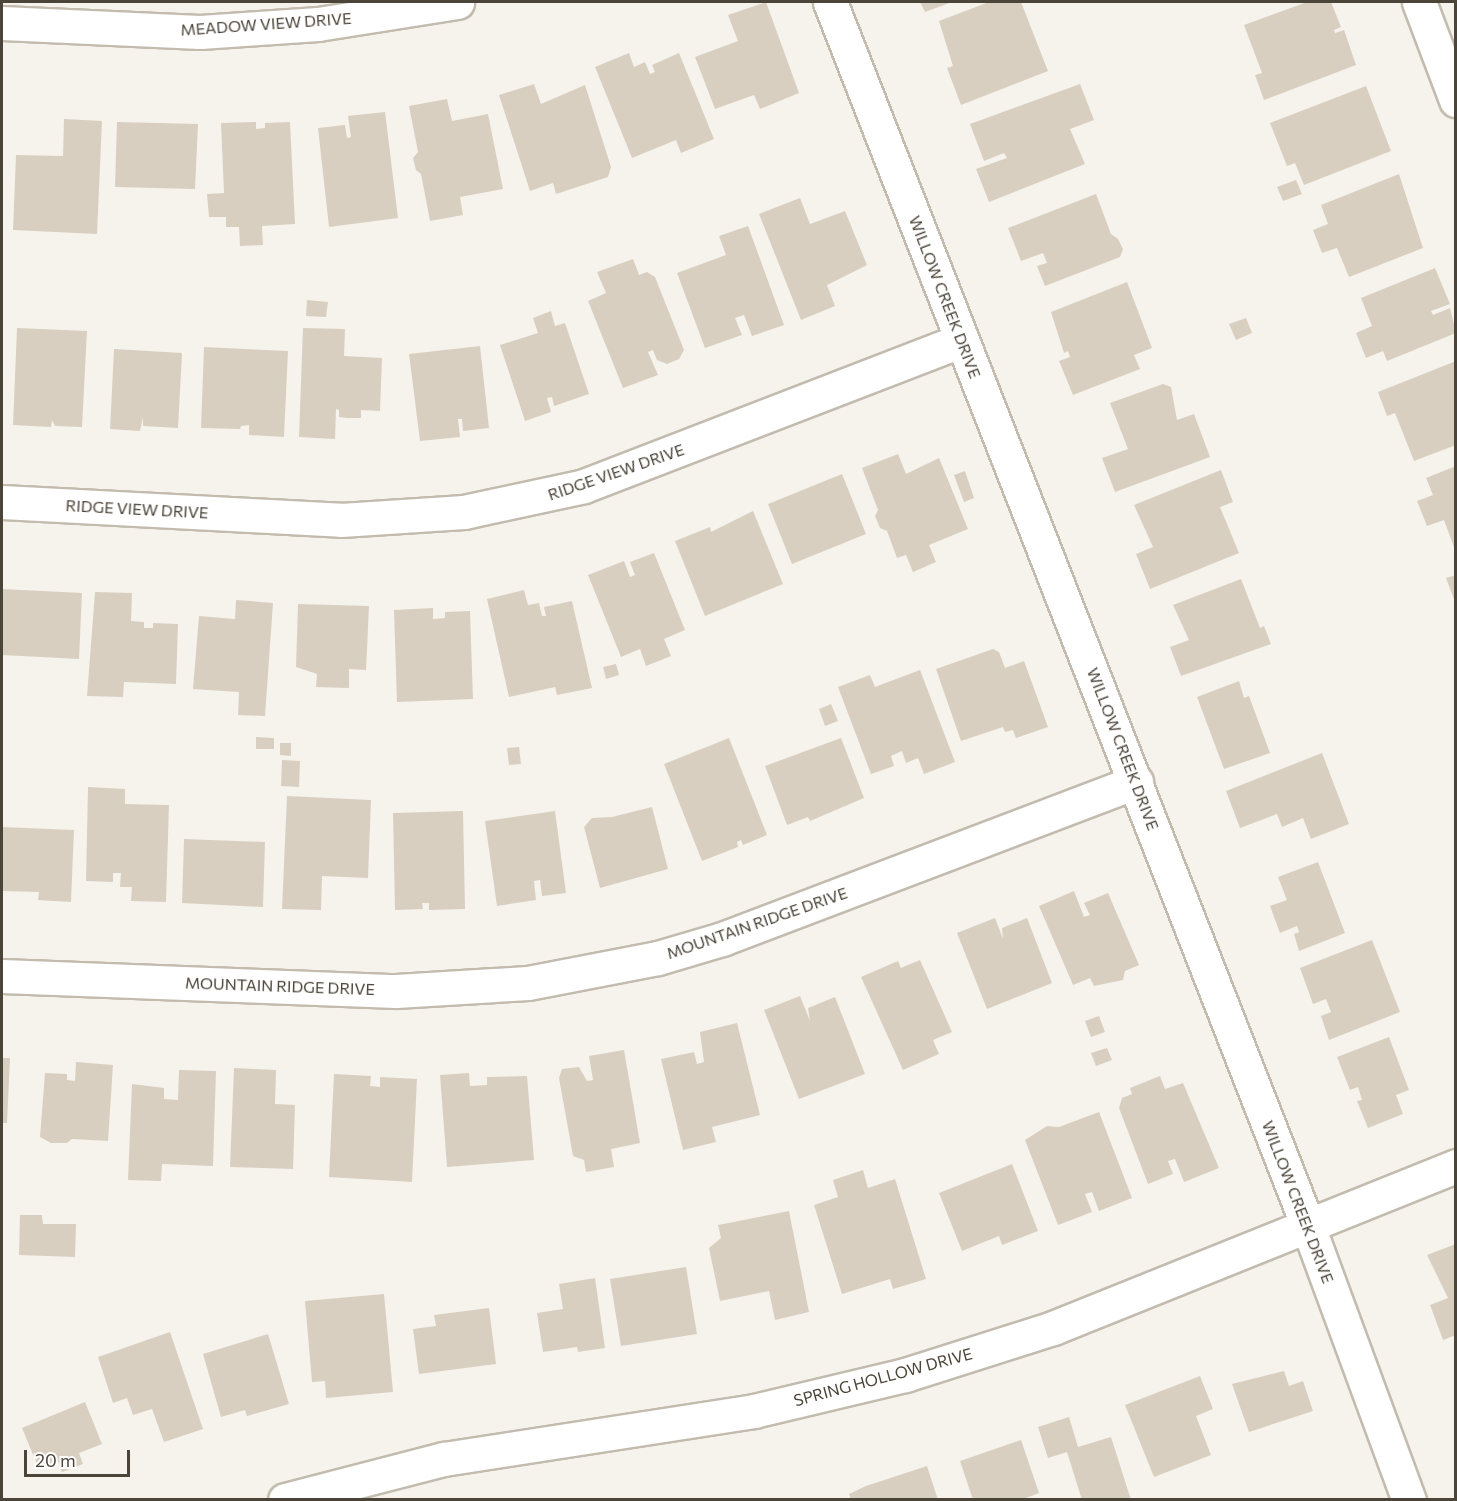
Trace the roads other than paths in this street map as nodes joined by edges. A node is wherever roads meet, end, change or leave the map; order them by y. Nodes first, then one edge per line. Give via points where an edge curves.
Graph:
1 (456, 2) edge
2 (830, 2) edge
3 (1419, 2) edge
4 (134, 15) edge
5 (2, 23) edge
6 (1455, 100) edge
7 (962, 340) junction
8 (2, 502) edge
9 (1136, 782) junction
10 (2, 976) edge
11 (1455, 1166) edge
12 (1308, 1226) junction
13 (285, 1500) edge
14 (1409, 1500) edge

1 - 4 street, MEADOW VIEW DRIVE via 318,24 200,32
2 - 7 street, WILLOW CREEK DRIVE
3 - 6 street
4 - 5 street, MEADOW VIEW DRIVE
7 - 8 street, RIDGE VIEW DRIVE via 584,486 464,512 341,520
7 - 9 street, WILLOW CREEK DRIVE
9 - 10 street, MOUNTAIN RIDGE DRIVE via 722,939 593,972 528,983 396,991
9 - 12 street, WILLOW CREEK DRIVE
11 - 12 street, SPRING HOLLOW DRIVE
12 - 13 street, SPRING HOLLOW DRIVE via 1053,1328 905,1375 754,1412 444,1459
12 - 14 street, WILLOW CREEK DRIVE

